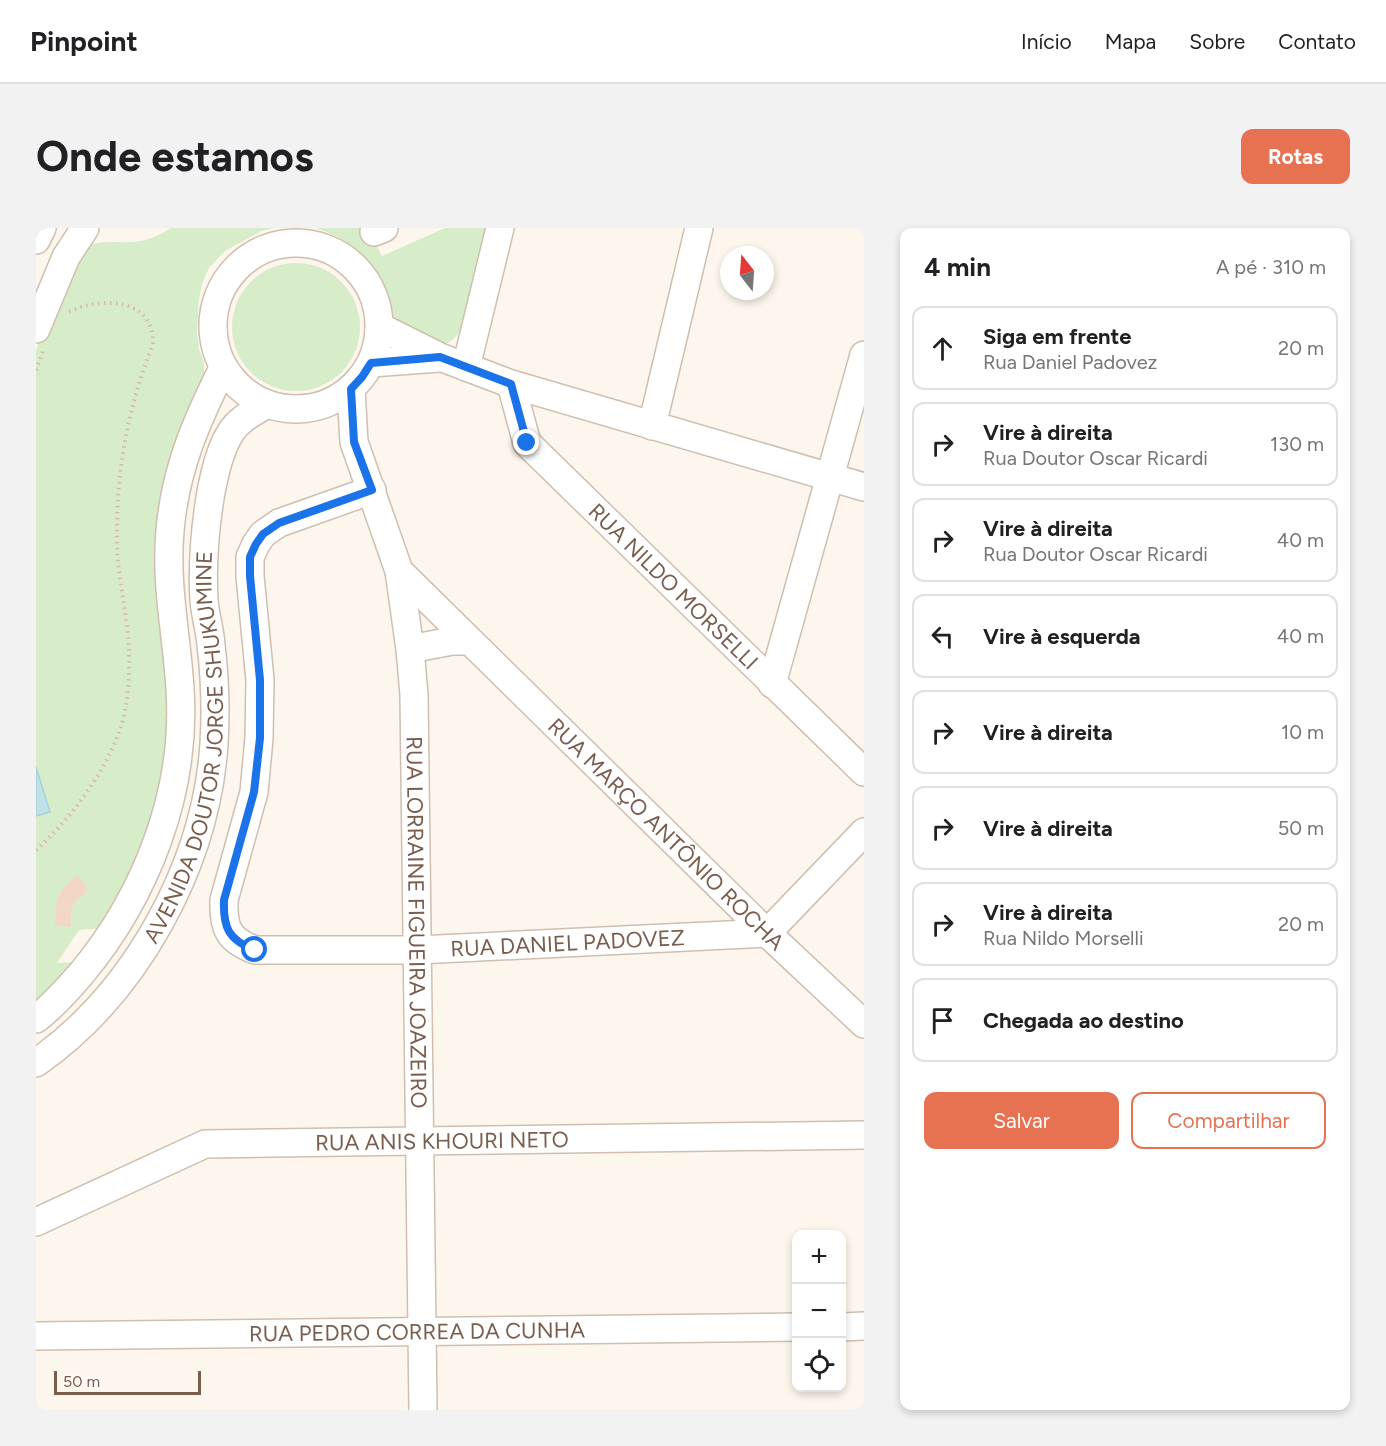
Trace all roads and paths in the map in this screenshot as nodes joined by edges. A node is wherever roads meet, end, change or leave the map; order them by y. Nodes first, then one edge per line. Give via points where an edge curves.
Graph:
1 (42, 228) edge
2 (85, 228) edge
3 (500, 228) edge
4 (699, 228) edge
5 (36, 240) edge
6 (63, 316) dead end
7 (380, 327) junction
8 (41, 335) edge
9 (864, 355) edge
10 (440, 357) junction
11 (371, 363) junction
12 (466, 367) junction
13 (223, 368) junction
14 (36, 370) edge
15 (511, 384) junction
16 (351, 389) junction
17 (267, 404) junction
18 (321, 405) junction
19 (652, 426) junction
20 (354, 442) junction
21 (830, 477) junction
22 (864, 487) edge
23 (372, 490) junction
24 (399, 572) junction
25 (470, 641) junction
26 (411, 649) junction
27 (772, 684) junction
28 (864, 772) edge
29 (864, 832) edge
30 (36, 850) edge
31 (767, 933) junction
32 (418, 950) junction
33 (39, 1016) edge
34 (864, 1024) edge
35 (66, 1040) junction
36 (36, 1063) edge
37 (864, 1135) edge
38 (420, 1141) junction
39 (36, 1222) edge
40 (864, 1326) edge
41 (792, 1327) edge
42 (846, 1327) edge
43 (421, 1332) junction
44 (36, 1336) edge
45 (423, 1410) edge

1 - 5 street
2 - 8 street via 66,257
3 - 12 street
4 - 19 street
6 - 30 path via 87,305 128,305 141,312 154,332 128,419 118,480 117,564 129,652 120,731 70,816
7 - 10 street
7 - 11 street
7 - 13 street via 375,297 359,270 335,252 306,242 274,245 247,258 225,280 213,308 213,339
8 - 14 path
9 - 21 street
10 - 11 street
10 - 12 street
11 - 16 street
12 - 15 street
13 - 17 street via 241,390
13 - 33 street, AVENIDA DOUTOR JORGE SHUKUMINE via 182,461 172,518 168,567 180,691 178,754 172,790 147,870 130,906 102,949
15 - 19 street
15 - 27 street, RUA NILDO MORSELLI via 527,443
16 - 18 street
16 - 20 street, RUA LORRAINE FIGUEIRA JOAZEIRO
17 - 18 street via 284,409
17 - 35 street, AVENIDA DOUTOR JORGE SHUKUMINE via 246,416 231,432 219,461 207,512 203,573 214,672 214,746 192,852 157,927 131,966 96,1011
18 - 20 street, RUA LORRAINE FIGUEIRA JOAZEIRO
19 - 21 street
20 - 23 street, RUA LORRAINE FIGUEIRA JOAZEIRO
21 - 22 street
21 - 27 street
23 - 24 street, RUA LORRAINE FIGUEIRA JOAZEIRO
23 - 32 street, RUA DANIEL PADOVEZ via 279,523 263,534 250,557 260,680 260,738 254,792 224,900 225,922 240,944 255,950
24 - 25 street, RUA MARÇO ANTÔNIO ROCHA
24 - 26 street, RUA LORRAINE FIGUEIRA JOAZEIRO
25 - 26 street
25 - 31 street, RUA MARÇO ANTÔNIO ROCHA
26 - 32 street, RUA LORRAINE FIGUEIRA JOAZEIRO
27 - 28 street, RUA NILDO MORSELLI
29 - 31 street
31 - 32 street, RUA DANIEL PADOVEZ
31 - 34 street, RUA MARÇO ANTÔNIO ROCHA
32 - 38 street, RUA LORRAINE FIGUEIRA JOAZEIRO
33 - 35 street
35 - 36 street, AVENIDA DOUTOR JORGE SHUKUMINE
37 - 38 street, RUA ANIS KHOURI NETO
38 - 39 street, RUA ANIS KHOURI NETO via 205,1144
38 - 43 street, RUA LORRAINE FIGUEIRA JOAZEIRO
40 - 42 street
41 - 43 street, RUA PEDRO CORREA DA CUNHA
43 - 44 street, RUA PEDRO CORREA DA CUNHA
43 - 45 street, RUA LORRAINE FIGUEIRA JOAZEIRO

